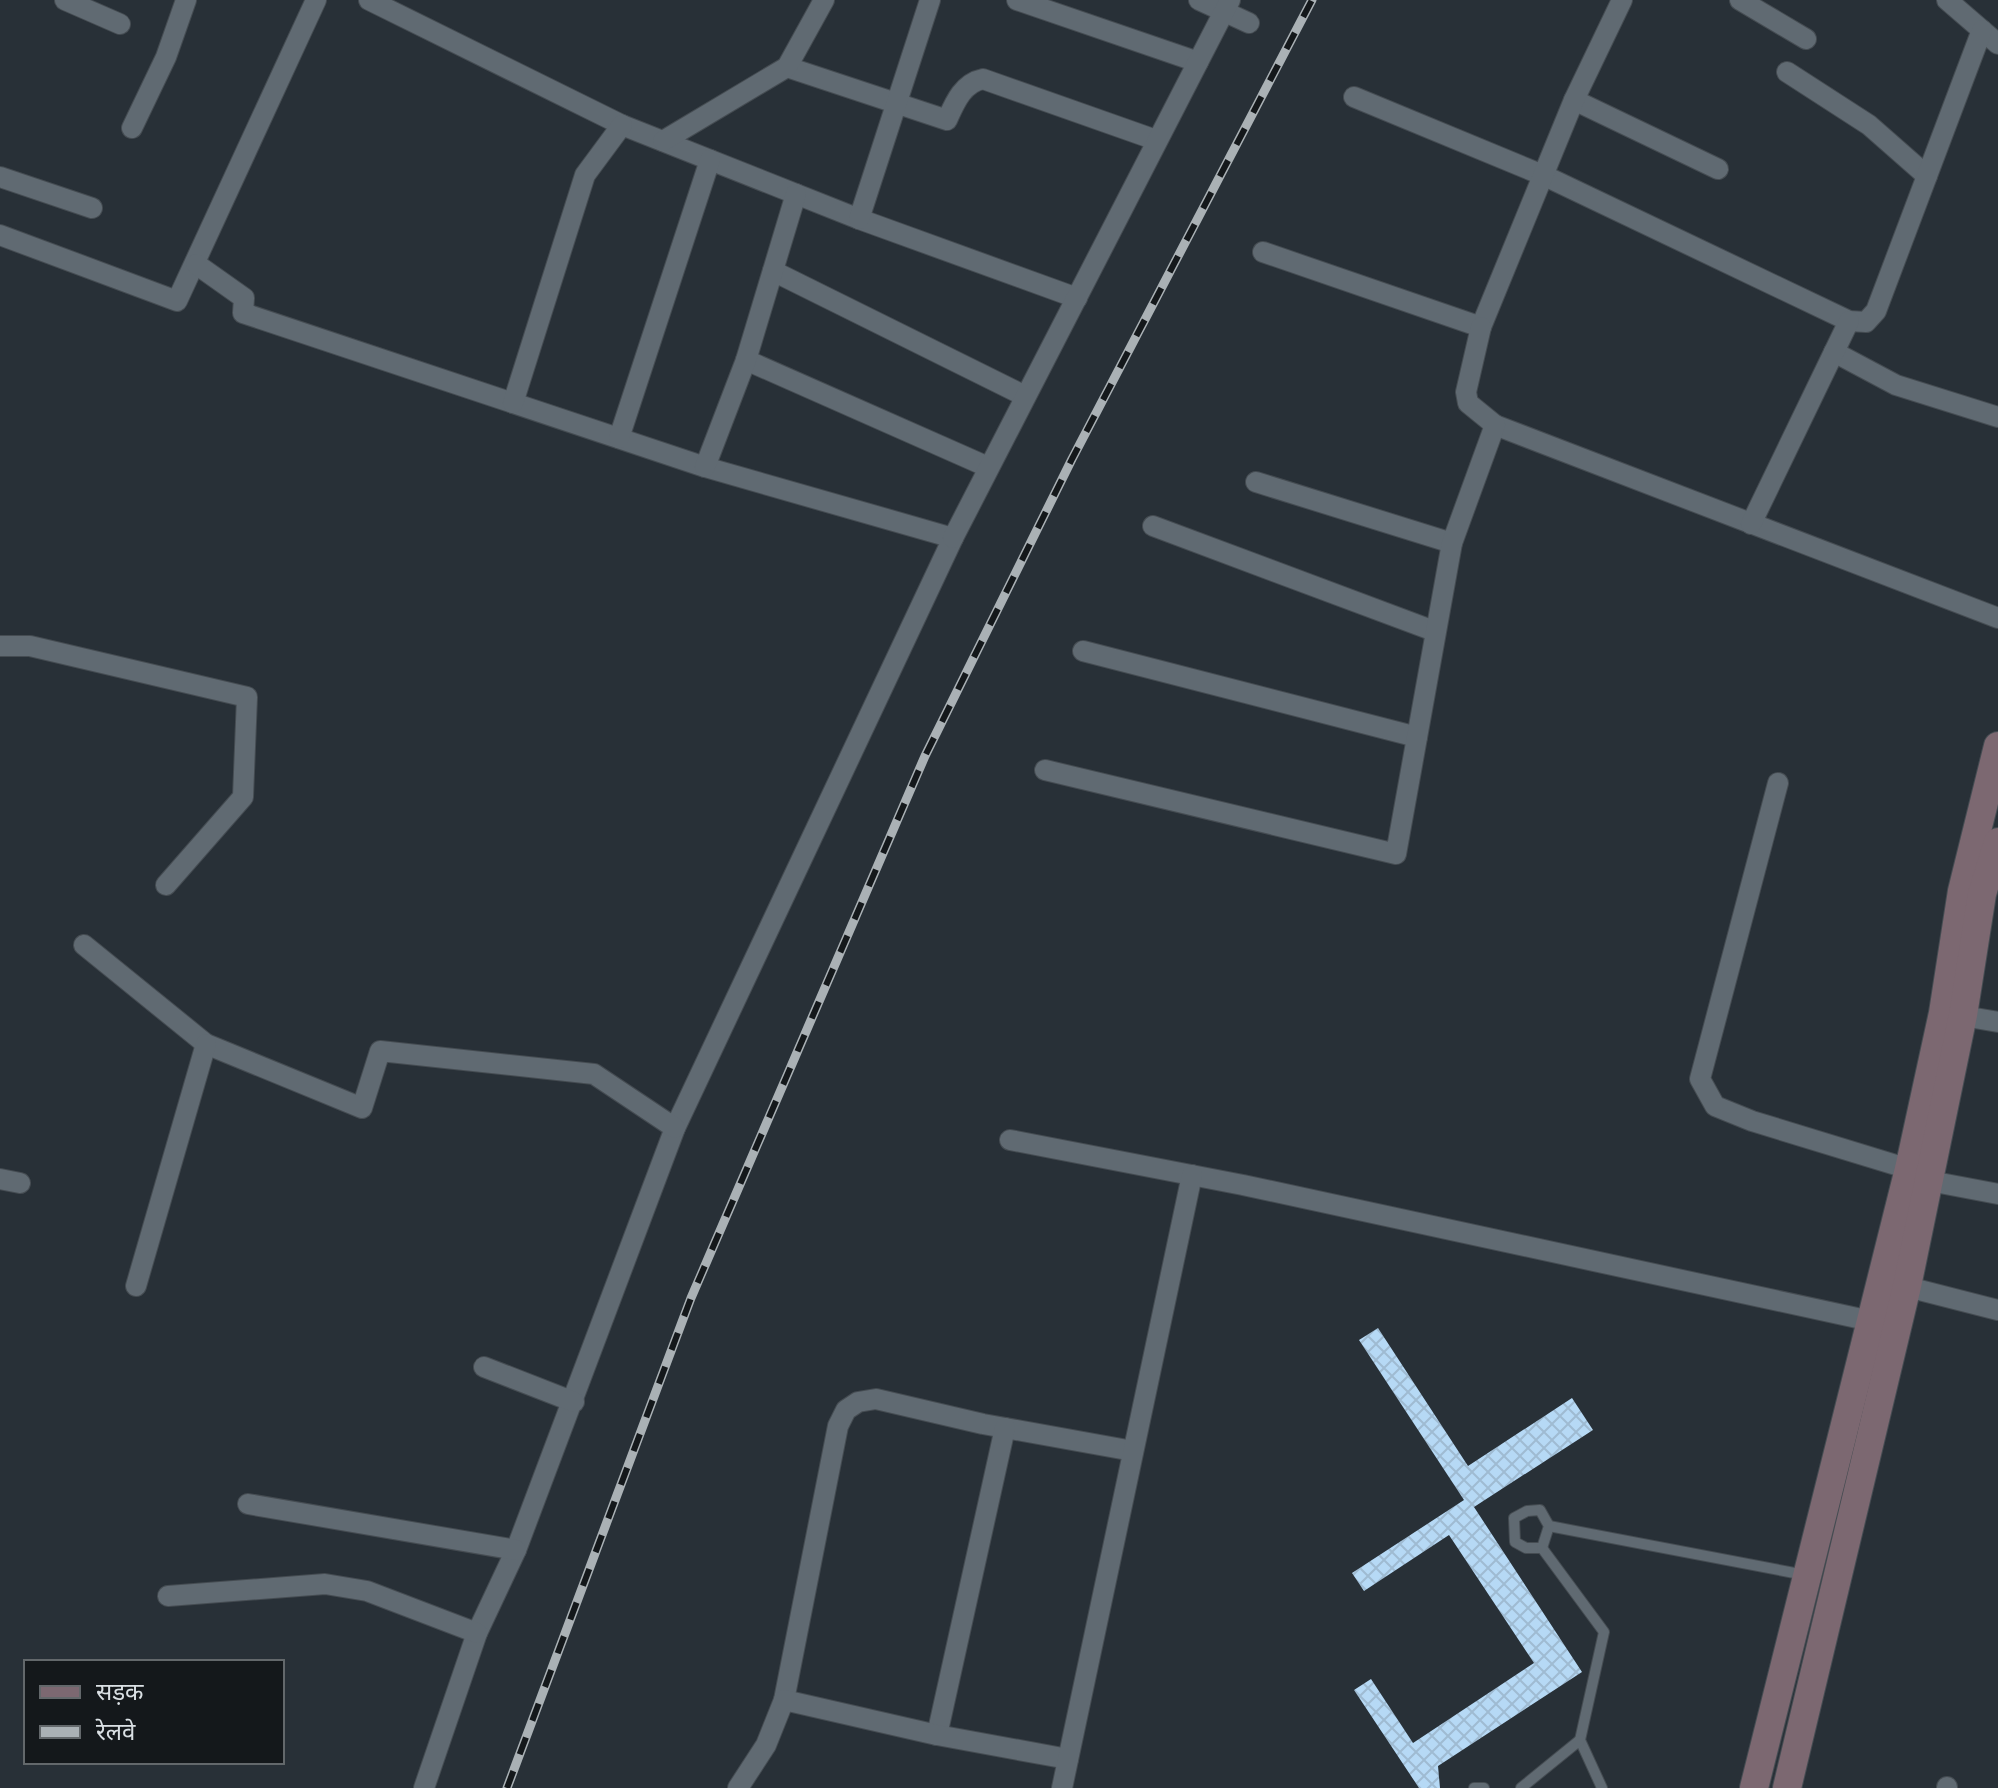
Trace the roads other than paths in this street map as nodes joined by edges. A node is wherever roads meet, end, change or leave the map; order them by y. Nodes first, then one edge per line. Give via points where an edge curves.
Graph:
1 (65, 0) edge
2 (186, 0) edge
3 (316, 0) edge
4 (369, 0) edge
5 (824, 0) edge
6 (930, 0) edge
7 (1017, 0) edge
8 (1199, 0) edge
9 (1622, 0) edge
10 (1740, 0) edge
11 (1947, 0) edge
12 (1228, 5) edge
13 (1249, 23) dead end
14 (120, 24) dead end
15 (1982, 30) junction
16 (1806, 39) dead end
17 (1998, 44) edge
18 (1198, 62) junction
19 (787, 67) junction
20 (1787, 72) dead end
21 (1354, 97) dead end
22 (1574, 100) junction
23 (896, 103) junction
24 (622, 125) junction
25 (132, 128) dead end
26 (1156, 140) junction
27 (663, 141) junction
28 (710, 160) junction
29 (1718, 169) dead end
30 (1545, 176) junction
31 (1927, 176) junction
32 (0, 177) edge
33 (796, 194) junction
34 (92, 208) dead end
35 (859, 219) junction
36 (0, 235) edge
37 (1263, 252) dead end
38 (196, 264) junction
39 (773, 271) junction
40 (1077, 298) junction
41 (1849, 321) junction
42 (1481, 327) junction
43 (1834, 352) junction
44 (746, 360) junction
45 (1025, 396) junction
46 (513, 403) junction
47 (1998, 417) edge
48 (1495, 425) junction
49 (619, 438) junction
50 (705, 467) junction
51 (988, 467) junction
52 (1256, 482) dead end
53 (1751, 524) junction
54 (1153, 526) dead end
55 (953, 538) junction
56 (1452, 543) junction
57 (1998, 618) edge
58 (1434, 631) junction
59 (0, 646) edge
60 (1083, 651) dead end
61 (1417, 737) junction
62 (1998, 746) edge
63 (1045, 770) dead end
64 (1778, 783) dead end
65 (1992, 842) edge
66 (166, 885) dead end
67 (84, 945) dead end
68 (1953, 1014) junction
69 (1998, 1022) edge
70 (206, 1044) junction
71 (675, 1128) junction
72 (1010, 1140) dead end
73 (1192, 1175) junction
74 (1914, 1176) junction
75 (1998, 1194) edge
76 (1893, 1284) junction
77 (136, 1286) dead end
78 (1998, 1310) edge
79 (1871, 1321) junction
80 (484, 1367) dead end
81 (574, 1402) junction
82 (1005, 1428) junction
83 (1133, 1451) junction
84 (248, 1504) dead end
85 (1549, 1526) junction
86 (1542, 1548) junction
87 (516, 1550) junction
88 (1805, 1575) junction
89 (168, 1596) dead end
90 (477, 1633) junction
91 (784, 1700) junction
92 (937, 1735) junction
93 (1580, 1740) junction
94 (1068, 1759) junction
95 (424, 1788) edge
96 (738, 1788) edge
97 (1062, 1788) edge
98 (1474, 1788) edge
99 (1484, 1788) edge
100 (1521, 1788) edge
101 (1602, 1788) edge
102 (1754, 1788) edge
103 (1787, 1788) edge

1 - 14 street
2 - 25 street
3 - 38 street
4 - 24 street
5 - 19 street
6 - 23 street
7 - 18 street
8 - 12 street
9 - 22 street
10 - 16 street
11 - 15 street
12 - 13 street
12 - 18 street
15 - 17 street
15 - 31 street
18 - 26 street
19 - 23 street
19 - 27 street
20 - 31 street via 1869,125
21 - 30 street
22 - 29 street
22 - 30 street
23 - 26 street via 947,120 971,81 983,79
23 - 35 street
24 - 27 street
24 - 46 street via 585,175
26 - 40 street
27 - 28 street
28 - 33 street
28 - 49 street
30 - 41 street
30 - 42 street
31 - 41 street via 1876,311 1866,322
32 - 34 street
33 - 35 street
33 - 39 street
35 - 40 street
36 - 38 street via 177,301
37 - 42 street
38 - 46 street via 244,298 243,313
39 - 44 street
39 - 45 street
40 - 45 street
41 - 43 street
42 - 48 street via 1466,392 1468,403
43 - 47 street via 1896,385
43 - 53 street
44 - 50 street
44 - 51 street
45 - 51 street
46 - 49 street
48 - 53 street
48 - 56 street
49 - 50 street
50 - 55 street
51 - 55 street
52 - 56 street
53 - 57 street
54 - 58 street
55 - 71 street
56 - 58 street
58 - 61 street
59 - 66 street via 30,646 247,697 243,797
60 - 61 street
61 - 63 street via 1396,854
62 - 65 main road
64 - 74 street via 1700,1079 1715,1106
65 - 68 main road via 1962,891
67 - 70 street
68 - 69 street
68 - 74 main road
70 - 71 street via 362,1108 380,1051 594,1074
70 - 77 street
71 - 81 street
72 - 73 street
73 - 79 street
73 - 83 street
74 - 75 street
74 - 76 main road
76 - 78 street
76 - 79 main road
76 - 103 main road
79 - 88 main road
80 - 81 street
81 - 87 street
82 - 83 street
82 - 91 street via 876,1399 846,1410 838,1426
82 - 92 street
83 - 94 street
84 - 87 street
85 - 86 lane
85 - 86 lane via 1540,1510 1514,1518 1515,1542
85 - 88 lane
86 - 93 lane via 1604,1632
87 - 90 street
88 - 102 main road
89 - 90 street via 325,1584 367,1591
90 - 95 street
91 - 92 street
91 - 96 street via 766,1745
92 - 94 street
93 - 100 lane
93 - 101 lane
94 - 97 street
98 - 99 lane

